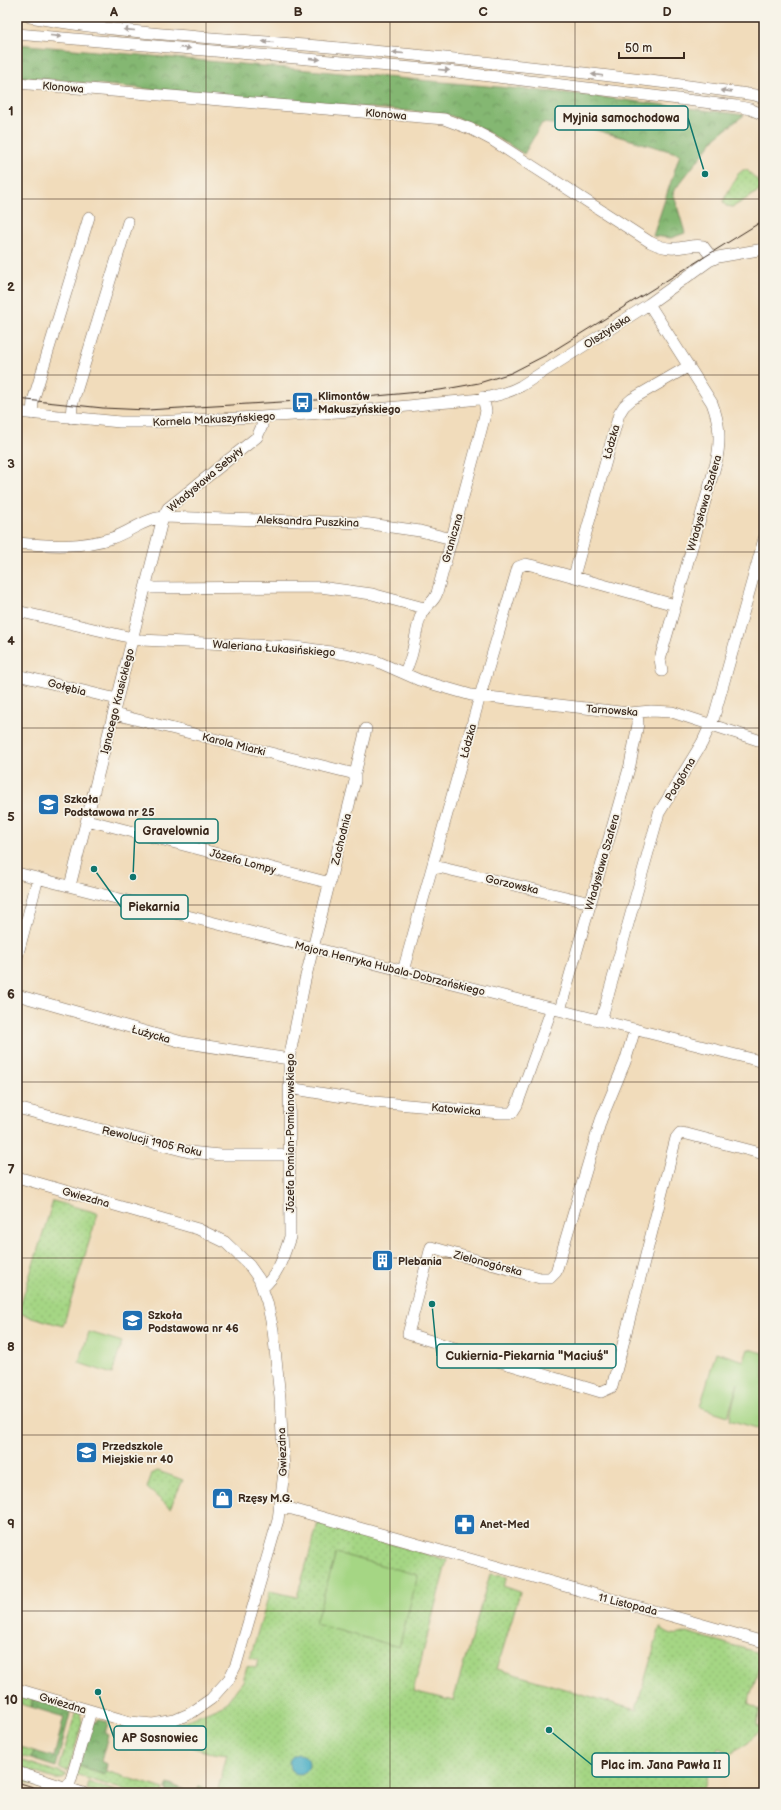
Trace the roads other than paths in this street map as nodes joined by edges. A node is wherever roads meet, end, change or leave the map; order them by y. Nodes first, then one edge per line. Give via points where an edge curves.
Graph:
1 (30, 17) edge
2 (17, 34) edge
3 (17, 83) edge
4 (764, 98) edge
5 (764, 115) edge
6 (89, 217) dead end
7 (128, 222) dead end
8 (764, 249) edge
9 (713, 259) junction
10 (649, 304) junction
11 (689, 366) junction
12 (483, 397) junction
13 (17, 412) edge
14 (32, 414) junction
15 (262, 417) junction
16 (71, 418) junction
17 (163, 517) junction
18 (452, 539) junction
19 (764, 539) edge
20 (17, 543) edge
21 (574, 576) junction
22 (146, 585) junction
23 (675, 605) junction
24 (424, 608) junction
25 (17, 611) edge
26 (132, 639) junction
27 (662, 671) dead end
28 (404, 673) junction
29 (17, 675) edge
30 (480, 696) junction
31 (117, 699) junction
32 (637, 713) junction
33 (114, 714) junction
34 (711, 724) junction
35 (366, 729) dead end
36 (764, 742) edge
37 (355, 774) junction
38 (87, 820) junction
39 (434, 866) junction
40 (17, 873) edge
41 (38, 878) junction
42 (330, 883) junction
43 (70, 886) junction
44 (591, 903) junction
45 (314, 948) junction
46 (17, 957) edge
47 (403, 971) junction
48 (17, 995) edge
49 (556, 1009) junction
50 (601, 1021) junction
51 (635, 1029) junction
52 (288, 1059) junction
53 (764, 1062) edge
54 (289, 1088) junction
55 (17, 1108) edge
56 (764, 1154) edge
57 (289, 1155) junction
58 (17, 1177) edge
59 (262, 1288) junction
60 (279, 1507) junction
61 (764, 1642) edge
62 (17, 1689) edge
63 (91, 1711) junction
64 (17, 1772) edge
65 (68, 1791) edge
66 (83, 1793) edge

4 -> 1 street via 688,86 449,58 95,27
2 -> 5 street via 448,71 736,106
3 - 9 street, Klonowa via 444,119 492,140 650,242 674,248 699,245 706,249
6 - 14 street via 35,394
7 - 16 street via 72,405
8 - 9 street, Olsztyńska
9 - 10 street, Olsztyńska
10 - 11 street, Władysława Szafera
10 - 12 street, Olsztyńska via 521,386 505,393
11 - 21 street, Łódzka via 632,399 619,414
11 - 23 street, Władysława Szafera via 712,403 718,419 720,448
12 - 15 street, Kornela Makuszyńskiego via 362,411
12 - 18 street, Graniczna via 486,411
13 - 14 street, Kornela Makuszyńskiego
14 - 16 street, Kornela Makuszyńskiego
15 - 16 street, Kornela Makuszyńskiego via 136,423
15 - 17 street, Władysława Sebyły via 262,426 256,438 168,508
17 - 18 street, Aleksandra Puszkina via 363,523 420,531
17 - 20 street, Władysława Sebyły via 153,518 114,538 96,543 58,546
17 - 22 street, Ignacego Krasickiego
18 - 24 street, Graniczna via 435,600
19 - 34 street, Podgórna
21 - 23 street, Łódzka
21 - 30 street, Łódzka via 526,564 518,567
22 - 24 street via 154,588 320,588 372,594
22 - 26 street, Ignacego Krasickiego
23 - 27 street, Władysława Szafera via 660,659
24 - 28 street, Graniczna via 411,659
25 - 26 street, Waleriana Łukasińskiego
26 - 28 street, Waleriana Łukasińskiego via 296,648 361,657
26 - 31 street, Ignacego Krasickiego
28 - 30 street, Waleriana Łukasińskiego via 437,686
29 - 31 street, Gołębia
30 - 32 street, Tarnowska
30 - 39 street, Łódzka
31 - 33 street, Ignacego Krasickiego
32 - 34 street, Tarnowska via 667,711
32 - 44 street, Władysława Szafera via 638,724 630,765
33 - 37 street, Karola Miarki
33 - 38 street, Ignacego Krasickiego
34 - 36 street, Tarnowska
34 - 50 street, Podgórna via 659,813
35 - 37 street, Zachodnia
37 - 42 street, Zachodnia via 356,782
38 - 42 street, Józefa Lompy
38 - 43 street, Ignacego Krasickiego
39 - 44 street, Gorzowska
39 - 47 street, Łódzka
40 - 41 street, Majora Henryka Hubala-Dobrzańskiego
41 - 43 street, Majora Henryka Hubala-Dobrzańskiego
41 - 46 street
42 - 45 street, Zachodnia
43 - 45 street, Majora Henryka Hubala-Dobrzańskiego
44 - 49 street, Władysława Szafera
45 - 47 street, Majora Henryka Hubala-Dobrzańskiego
45 - 52 street, Józefa Pomian-Pomianowskiego
47 - 49 street, Majora Henryka Hubala-Dobrzańskiego
48 - 52 street, Łużycka via 182,1042
49 - 50 street, Majora Henryka Hubala-Dobrzańskiego
49 - 54 street, Katowicka via 512,1113 374,1102
50 - 51 street, Majora Henryka Hubala-Dobrzańskiego
51 - 53 street, Majora Henryka Hubala-Dobrzańskiego
51 - 56 street, Zielonogórska via 625,1062 601,1120 556,1272 550,1278 540,1278 431,1247 408,1334 602,1392 607,1390 612,1387 676,1138 680,1133 687,1134
52 - 54 street, Józefa Pomian-Pomianowskiego
54 - 57 street, Józefa Pomian-Pomianowskiego
55 - 57 street, Rewolucji 1905 Roku via 189,1152 221,1155
57 - 59 street, Józefa Pomian-Pomianowskiego via 290,1237 273,1278
58 - 59 street, Gwiezdna via 212,1235 225,1242 249,1265
59 - 60 street, Gwiezdna via 273,1330 280,1398 284,1472
60 - 61 street, 11 Listopada
60 - 63 street, Gwiezdna via 267,1562 236,1665 229,1679 211,1699 191,1713 153,1724 130,1722
62 - 63 street, Gwiezdna
63 - 65 street
64 - 65 street
65 - 66 street

